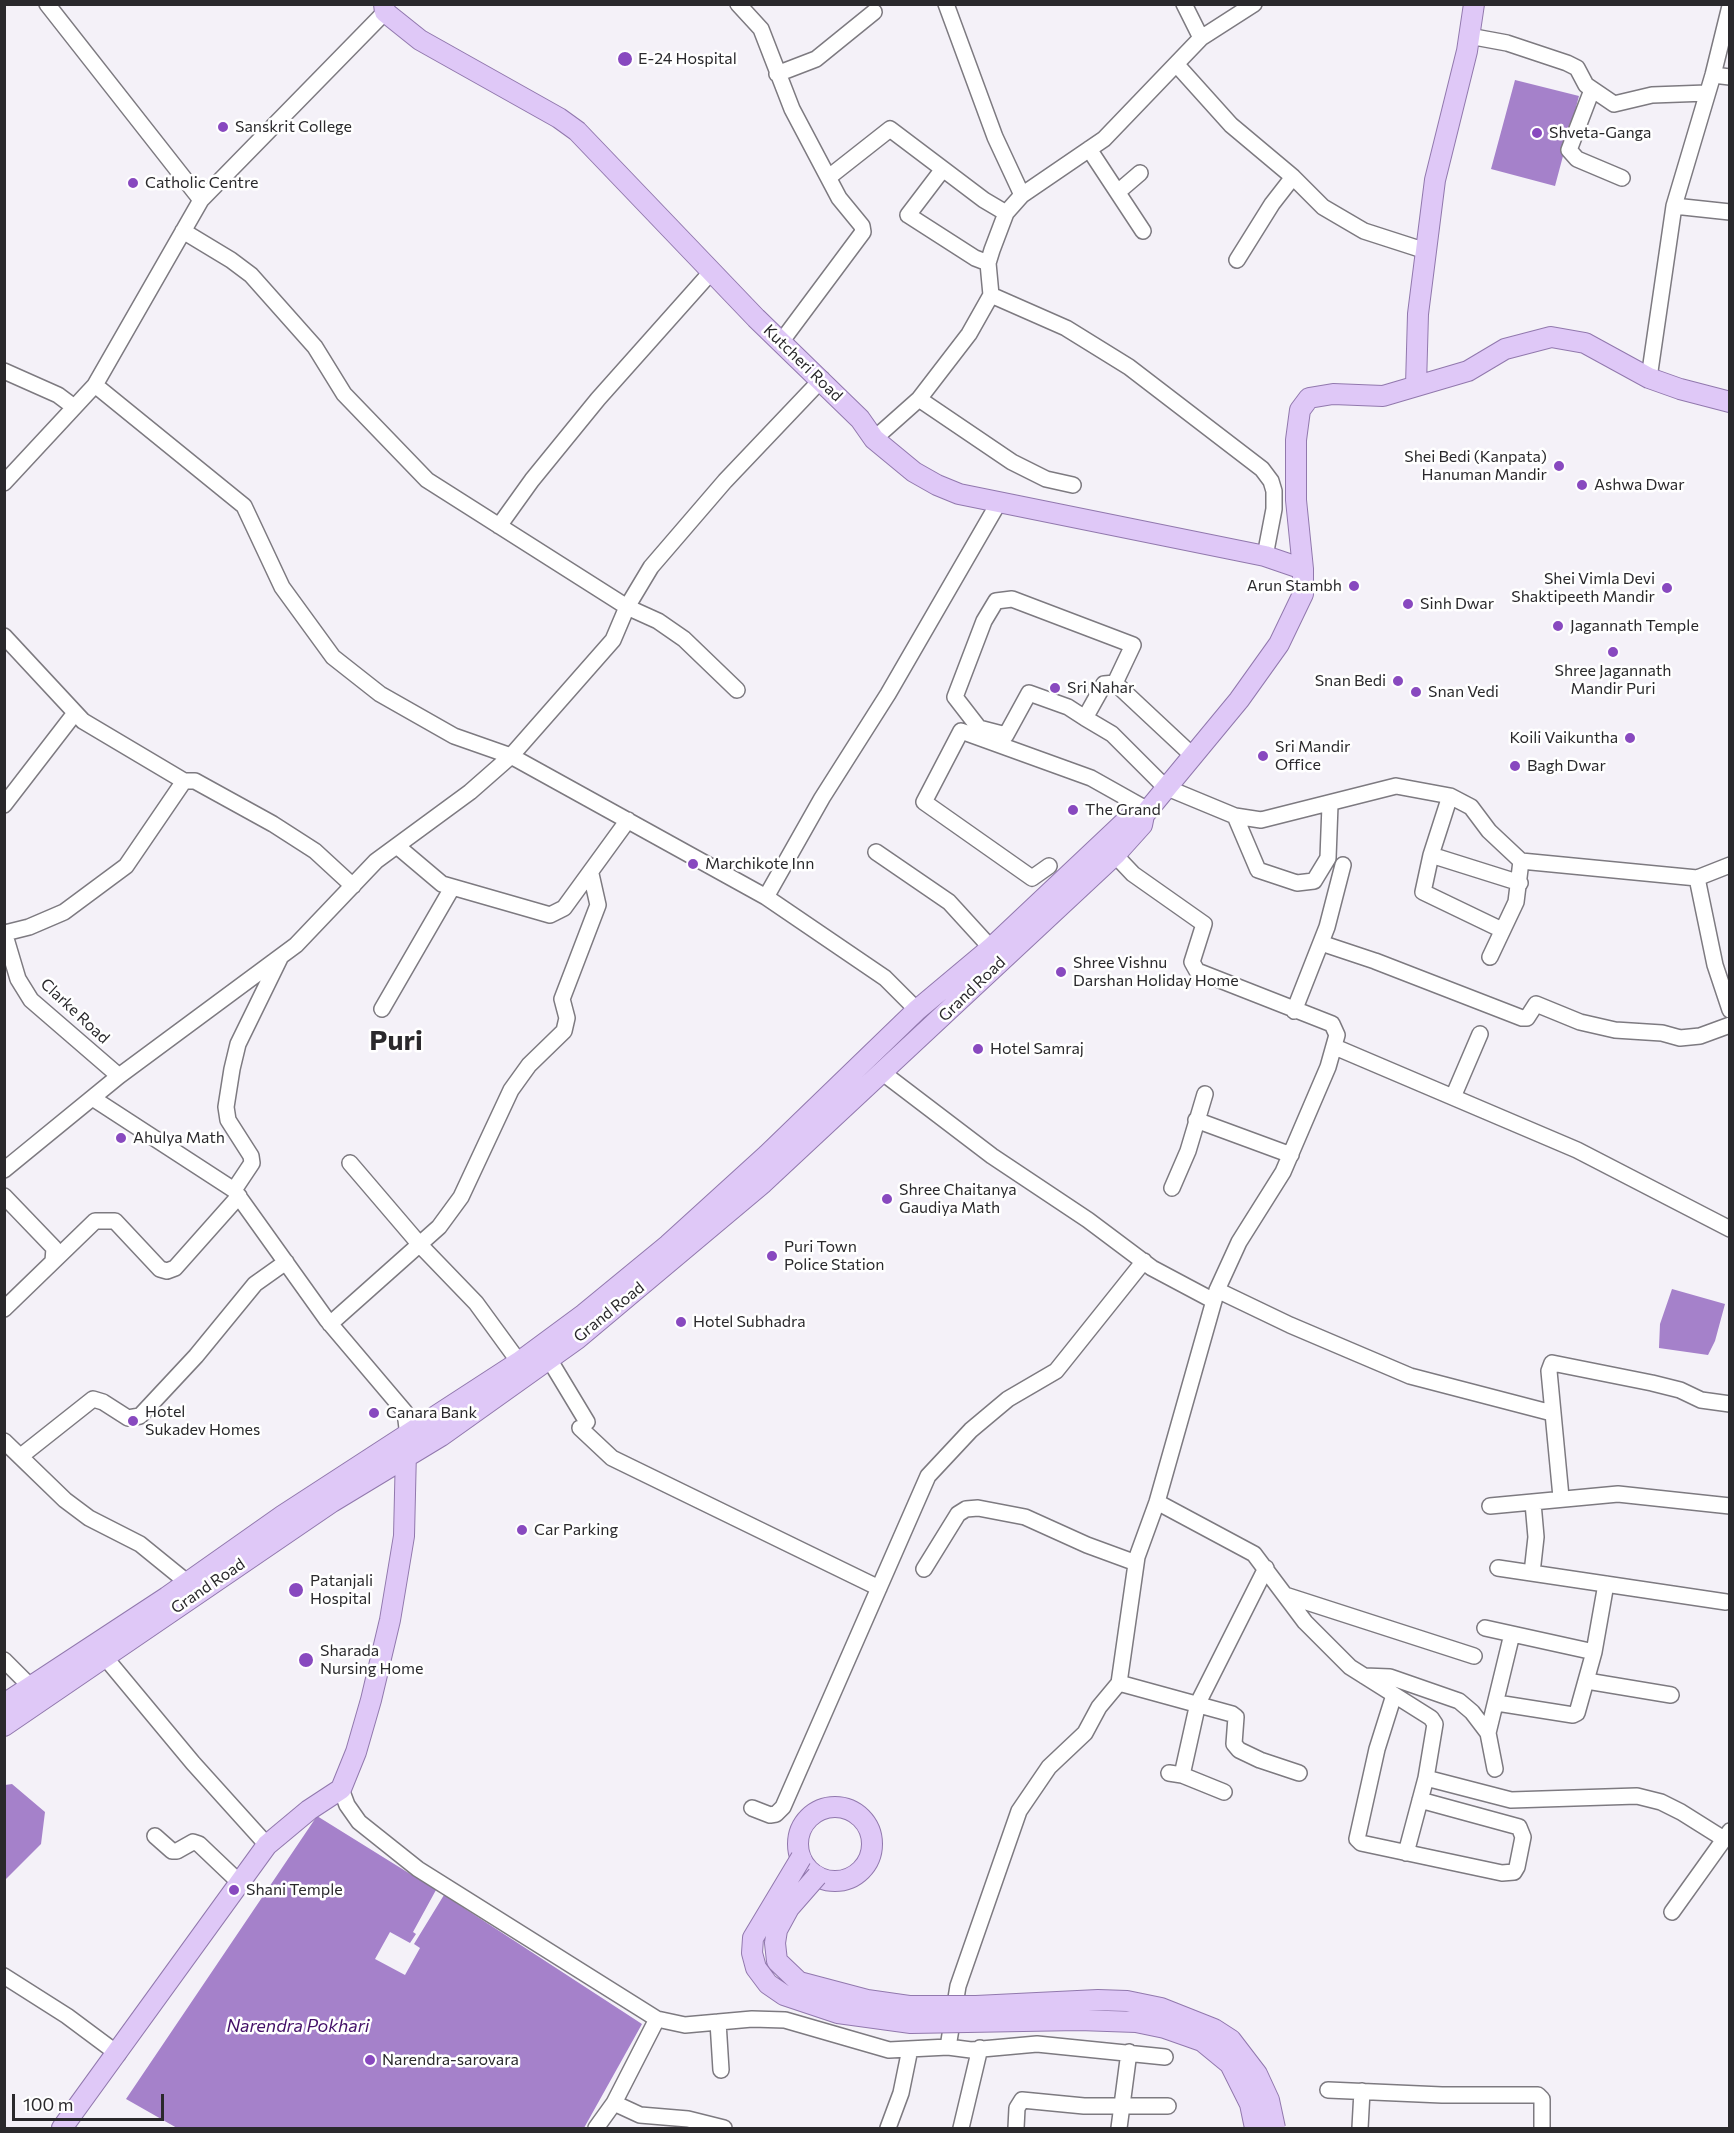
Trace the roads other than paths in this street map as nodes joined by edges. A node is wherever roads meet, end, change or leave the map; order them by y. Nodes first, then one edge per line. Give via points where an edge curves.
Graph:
1 (47, 4) edge
2 (738, 4) edge
3 (946, 4) edge
4 (1184, 4) edge
5 (1254, 4) edge
6 (1474, 4) edge
7 (1730, 6) edge
8 (385, 8) edge
9 (874, 12) dead end
10 (1469, 36) junction
11 (1201, 38) junction
12 (1177, 65) junction
13 (777, 74) junction
14 (1713, 75) junction
15 (1730, 77) edge
16 (1592, 90) junction
17 (1707, 93) junction
18 (1089, 149) junction
19 (943, 169) junction
20 (1140, 173) dead end
21 (829, 177) junction
22 (1293, 177) junction
23 (1622, 177) dead end
24 (1119, 191) junction
25 (1022, 195) junction
26 (201, 200) junction
27 (1674, 206) junction
28 (1730, 212) edge
29 (1006, 213) junction
30 (183, 231) junction
31 (1143, 231) dead end
32 (1426, 251) junction
33 (1237, 260) dead end
34 (988, 263) junction
35 (712, 271) junction
36 (991, 295) junction
37 (781, 342) junction
38 (4, 372) edge
39 (1649, 378) junction
40 (822, 379) junction
41 (95, 385) junction
42 (1416, 385) junction
43 (919, 399) junction
44 (1730, 402) edge
45 (74, 407) junction
46 (874, 439) junction
47 (4, 483) edge
48 (1073, 485) dead end
49 (999, 502) junction
50 (499, 526) junction
51 (1265, 556) junction
52 (1303, 568) junction
53 (627, 607) junction
54 (4, 636) edge
55 (1114, 683) junction
56 (736, 690) dead end
57 (75, 713) junction
58 (1085, 718) junction
59 (1192, 755) junction
60 (511, 756) junction
61 (184, 781) junction
62 (1165, 788) junction
63 (1450, 796) junction
64 (4, 805) edge
65 (1330, 805) junction
66 (1146, 812) junction
67 (1235, 816) junction
68 (628, 820) junction
69 (397, 846) junction
70 (876, 852) dead end
71 (1115, 855) junction
72 (1431, 855) junction
73 (1521, 861) junction
74 (1343, 865) dead end
75 (1730, 865) edge
76 (1048, 866) dead end
77 (591, 874) junction
78 (1697, 878) junction
79 (1520, 883) junction
80 (353, 886) junction
81 (452, 888) junction
82 (766, 897) junction
83 (1503, 930) junction
84 (5, 933) edge
85 (1321, 944) junction
86 (991, 948) junction
87 (282, 956) junction
88 (1490, 957) dead end
89 (382, 1009) dead end
90 (1730, 1010) edge
91 (917, 1011) junction
92 (1294, 1011) junction
93 (1730, 1025) edge
94 (931, 1029) junction
95 (1480, 1034) dead end
96 (1335, 1047) junction
97 (883, 1072) junction
98 (119, 1076) junction
99 (1205, 1094) dead end
100 (1453, 1097) junction
101 (94, 1099) junction
102 (1196, 1120) junction
103 (1291, 1155) junction
104 (350, 1163) dead end
105 (4, 1170) edge
106 (1172, 1188) dead end
107 (236, 1193) junction
108 (4, 1196) edge
109 (1730, 1229) edge
110 (421, 1246) junction
111 (53, 1261) junction
112 (286, 1262) junction
113 (1144, 1262) junction
114 (1216, 1295) junction
115 (4, 1309) edge
116 (330, 1324) junction
117 (549, 1359) junction
118 (519, 1362) junction
119 (1730, 1404) edge
120 (1552, 1413) junction
121 (408, 1436) junction
122 (4, 1441) edge
123 (21, 1456) junction
124 (406, 1459) junction
125 (1561, 1497) junction
126 (1156, 1502) junction
127 (1533, 1503) junction
128 (1490, 1506) dead end
129 (1730, 1506) edge
130 (1136, 1563) junction
131 (1266, 1568) junction
132 (1498, 1568) dead end
133 (924, 1569) dead end
134 (1532, 1573) junction
135 (188, 1583) junction
136 (1606, 1584) junction
137 (879, 1588) junction
138 (1285, 1595) junction
139 (1726, 1602) dead end
140 (1485, 1628) dead end
141 (1512, 1634) junction
142 (1594, 1652) junction
143 (104, 1656) junction
144 (1474, 1656) dead end
145 (4, 1660) edge
146 (1364, 1676) junction
147 (1587, 1681) junction
148 (1119, 1683) junction
149 (31, 1687) junction
150 (1394, 1695) junction
151 (1671, 1695) dead end
152 (1198, 1703) junction
153 (1497, 1703) junction
154 (4, 1704) edge
155 (4, 1726) edge
156 (1488, 1733) junction
157 (1495, 1768) dead end
158 (1299, 1773) dead end
159 (1426, 1778) junction
160 (341, 1788) junction
161 (1224, 1792) dead end
162 (1420, 1800) junction
163 (752, 1808) dead end
164 (1727, 1835) edge
165 (155, 1836) dead end
166 (267, 1845) junction
167 (1406, 1853) junction
168 (801, 1858) junction
169 (817, 1876) junction
170 (240, 1883) junction
171 (1672, 1912) dead end
172 (4, 1976) edge
173 (657, 2019) junction
174 (718, 2022) junction
175 (948, 2046) junction
176 (980, 2048) junction
177 (910, 2049) junction
178 (1129, 2052) junction
179 (118, 2054) junction
180 (1166, 2057) dead end
181 (721, 2070) dead end
182 (1328, 2090) dead end
183 (1362, 2091) junction
184 (614, 2103) junction
185 (1121, 2106) junction
186 (1168, 2106) dead end
187 (62, 2128) edge
188 (596, 2128) edge
189 (724, 2128) edge
190 (888, 2128) edge
191 (961, 2128) edge
192 (1016, 2128) edge
193 (1119, 2128) edge
194 (1255, 2128) edge
195 (1275, 2128) edge
196 (1360, 2128) edge
197 (1542, 2128) edge

1 - 26 street
2 - 13 street via 769,45
3 - 25 street via 994,136
4 - 11 street
5 - 11 street
6 - 10 main road
7 - 14 street
8 - 26 street
8 - 35 main road, Kutcheri Road via 420,40 577,131
9 - 13 street via 816,59
10 - 16 street via 1508,43 1567,63 1576,68
10 - 32 main road via 1435,180
11 - 12 street
12 - 18 street via 1104,139
12 - 22 street via 1231,125
13 - 21 street
14 - 15 street
14 - 17 street
16 - 17 street via 1607,102 1620,105 1652,95
16 - 23 street via 1569,150 1577,159
17 - 27 street
18 - 24 street
18 - 25 street
19 - 21 street via 890,129
19 - 29 street
19 - 34 street via 908,215
20 - 24 street
21 - 37 street via 844,207 862,225 863,232
22 - 32 street via 1343,221
22 - 33 street
24 - 31 street
25 - 29 street
26 - 30 street
27 - 28 street
27 - 39 street
29 - 34 street
30 - 41 street
30 - 50 street via 251,275 315,347 344,394 428,480
32 - 42 main road via 1418,314
34 - 36 street
35 - 37 main road, Kutcheri Road
35 - 50 street via 598,399
36 - 43 street via 969,334
36 - 51 street via 1066,328 1129,367 1262,469 1274,491
37 - 40 main road, Kutcheri Road
38 - 45 street via 58,394
39 - 42 main road via 1585,343 1551,337 1505,349 1468,371
39 - 44 main road
40 - 46 main road, Kutcheri Road
40 - 53 street via 651,567
41 - 45 street
41 - 60 street via 244,507 282,587 333,657 417,717 454,736
42 - 52 main road, Grand Road via 1383,396 1333,394 1309,398 1300,410 1296,500
43 - 46 street
43 - 48 street via 1012,462 1046,479
45 - 47 street
46 - 49 main road, Kutcheri Road via 937,485
49 - 51 main road, Kutcheri Road
49 - 82 street
50 - 53 street
51 - 52 main road, Kutcheri Road
52 - 59 main road, Grand Road via 1303,594 1279,644 1239,700
53 - 56 street via 684,639
53 - 60 street via 613,640
54 - 57 street
55 - 58 street via 1104,684
55 - 58 street via 1133,645 1012,599 996,602 984,621 955,697 969,716 979,728 1006,735 1029,693 1068,707
55 - 59 street
57 - 61 street
57 - 64 street
58 - 62 street via 1112,734
59 - 62 main road, Grand Road
60 - 68 street
60 - 69 street
61 - 80 street via 195,781 315,850
61 - 84 street via 126,866 64,912
62 - 66 main road, Grand Road
62 - 67 street
63 - 65 street via 1396,786
63 - 72 street
63 - 73 street via 1471,807 1489,831
65 - 67 street via 1260,820
65 - 67 street via 1328,858 1314,881 1297,883 1258,870
66 - 71 main road, Grand Road via 1142,825
66 - 76 street via 1091,778 961,730 924,802 1032,878
66 - 86 main road, Grand Road via 1131,816
68 - 77 street
68 - 82 street
69 - 80 street via 376,861
69 - 81 street via 434,880
70 - 86 street via 949,902
71 - 92 street via 1133,874 1204,924 1192,962 1197,971
71 - 94 main road, Grand Road
72 - 79 street
72 - 83 street via 1423,892
73 - 78 street
73 - 79 street
74 - 85 street
75 - 78 street
77 - 81 street via 564,908 550,915
77 - 110 street via 598,905 562,999 567,1018 564,1031 520,1076 487,1136 461,1197
78 - 90 street via 1715,965
79 - 83 street
80 - 87 street
81 - 89 street
82 - 91 street via 885,978
83 - 88 street
84 - 98 street, Clarke Road via 18,979 31,1000
85 - 92 street
85 - 93 street via 1522,1018 1527,1018 1536,1004 1580,1022 1680,1038 1700,1036
86 - 91 main road, Grand Road
87 - 98 street
87 - 107 street via 238,1044 232,1069 226,1107 228,1120 252,1163
91 - 94 main road
91 - 118 main road, Grand Road via 668,1245
92 - 96 street via 1332,1024 1338,1035
94 - 97 main road, Grand Road
95 - 100 street
96 - 100 street
96 - 103 street
97 - 113 street via 992,1156
97 - 117 main road, Grand Road via 763,1183 639,1289
98 - 101 street
99 - 102 street
100 - 109 street via 1577,1150
101 - 105 street
101 - 107 street
102 - 103 street
102 - 106 street
103 - 114 street via 1239,1242
104 - 110 street
107 - 111 street via 175,1268 167,1271 160,1269 115,1221 108,1219 95,1221
107 - 112 street
108 - 111 street via 54,1248
110 - 116 street
110 - 118 street via 476,1303
111 - 115 street
112 - 116 street
112 - 123 street via 249,1291 140,1416 128,1418 93,1399
113 - 114 street via 1171,1280
113 - 137 street via 1056,1371 999,1407 971,1430 928,1476
114 - 120 street via 1410,1376
114 - 126 street
116 - 121 street via 405,1412
117 - 124 main road, Grand Road
117 - 137 street via 595,1445 621,1463
118 - 121 main road, Grand Road
119 - 120 street via 1552,1363
120 - 125 street
121 - 124 main road
121 - 135 main road, Grand Road via 282,1516
122 - 123 street
123 - 135 street via 65,1500 89,1518 140,1544
124 - 143 main road, Grand Road via 332,1502
124 - 160 main road via 404,1536 390,1620 356,1752
125 - 127 street
125 - 129 street via 1629,1494
126 - 130 street
126 - 131 street via 1242,1546
127 - 128 street
127 - 134 street via 1536,1537
130 - 133 street via 1025,1517 978,1508 958,1514
130 - 148 street
131 - 138 street
131 - 152 street
132 - 134 street
134 - 136 street
135 - 149 main road, Grand Road
136 - 139 street
136 - 142 street
137 - 163 street via 783,1807 770,1815
138 - 144 street
138 - 146 street via 1305,1622
140 - 141 street
141 - 142 street
141 - 153 street
142 - 147 street
143 - 155 main road, Grand Road
143 - 166 street
145 - 149 street
146 - 150 street
146 - 156 street via 1390,1677 1459,1701
147 - 151 street
147 - 153 street via 1580,1709 1573,1715
148 - 152 street
148 - 175 street via 1099,1707 1085,1733 1049,1767 1019,1811 958,1986
149 - 154 main road, Grand Road
150 - 159 street via 1435,1724
150 - 167 street via 1356,1834 1361,1843
152 - 158 street via 1236,1717 1234,1744 1239,1750
152 - 161 street via 1176,1774
153 - 156 street
156 - 157 street
159 - 162 street
159 - 164 street via 1511,1800 1637,1796 1661,1802
160 - 166 main road
160 - 173 street via 359,1822 418,1869
162 - 167 street
162 - 167 street via 1519,1827 1523,1837 1517,1867 1514,1872 1502,1873
164 - 171 street
165 - 170 street via 172,1851 193,1842 199,1844
166 - 170 main road
168 - 169 main road
168 - 169 main road via 798,1838 805,1822 814,1814 836,1808 861,1817 872,1833 873,1850 868,1863 852,1876 834,1880
168 - 194 main road, bridge via 753,1938 756,1968 768,1984 784,1995 838,2013 911,2023 1078,2020 1136,2022 1165,2028 1202,2041 1230,2064 1250,2104
169 - 195 main road, bridge via 789,1908 777,1930 777,1961 799,1982 867,2000 909,2006 1098,2000 1161,2008 1214,2028 1231,2040 1257,2074 1269,2100
170 - 179 main road
172 - 179 street
173 - 174 street via 685,2025
173 - 184 street
174 - 177 street via 784,2020 889,2050
174 - 181 street
175 - 176 street
175 - 177 street
176 - 178 street via 1037,2044
176 - 191 street
177 - 190 street via 901,2093
178 - 180 street
178 - 185 street
179 - 187 main road
182 - 183 street
183 - 196 street
183 - 197 street via 1538,2095 1542,2099
184 - 188 street
184 - 189 street via 640,2115 688,2119
185 - 186 street
185 - 192 street via 1022,2100 1017,2108
185 - 193 street

